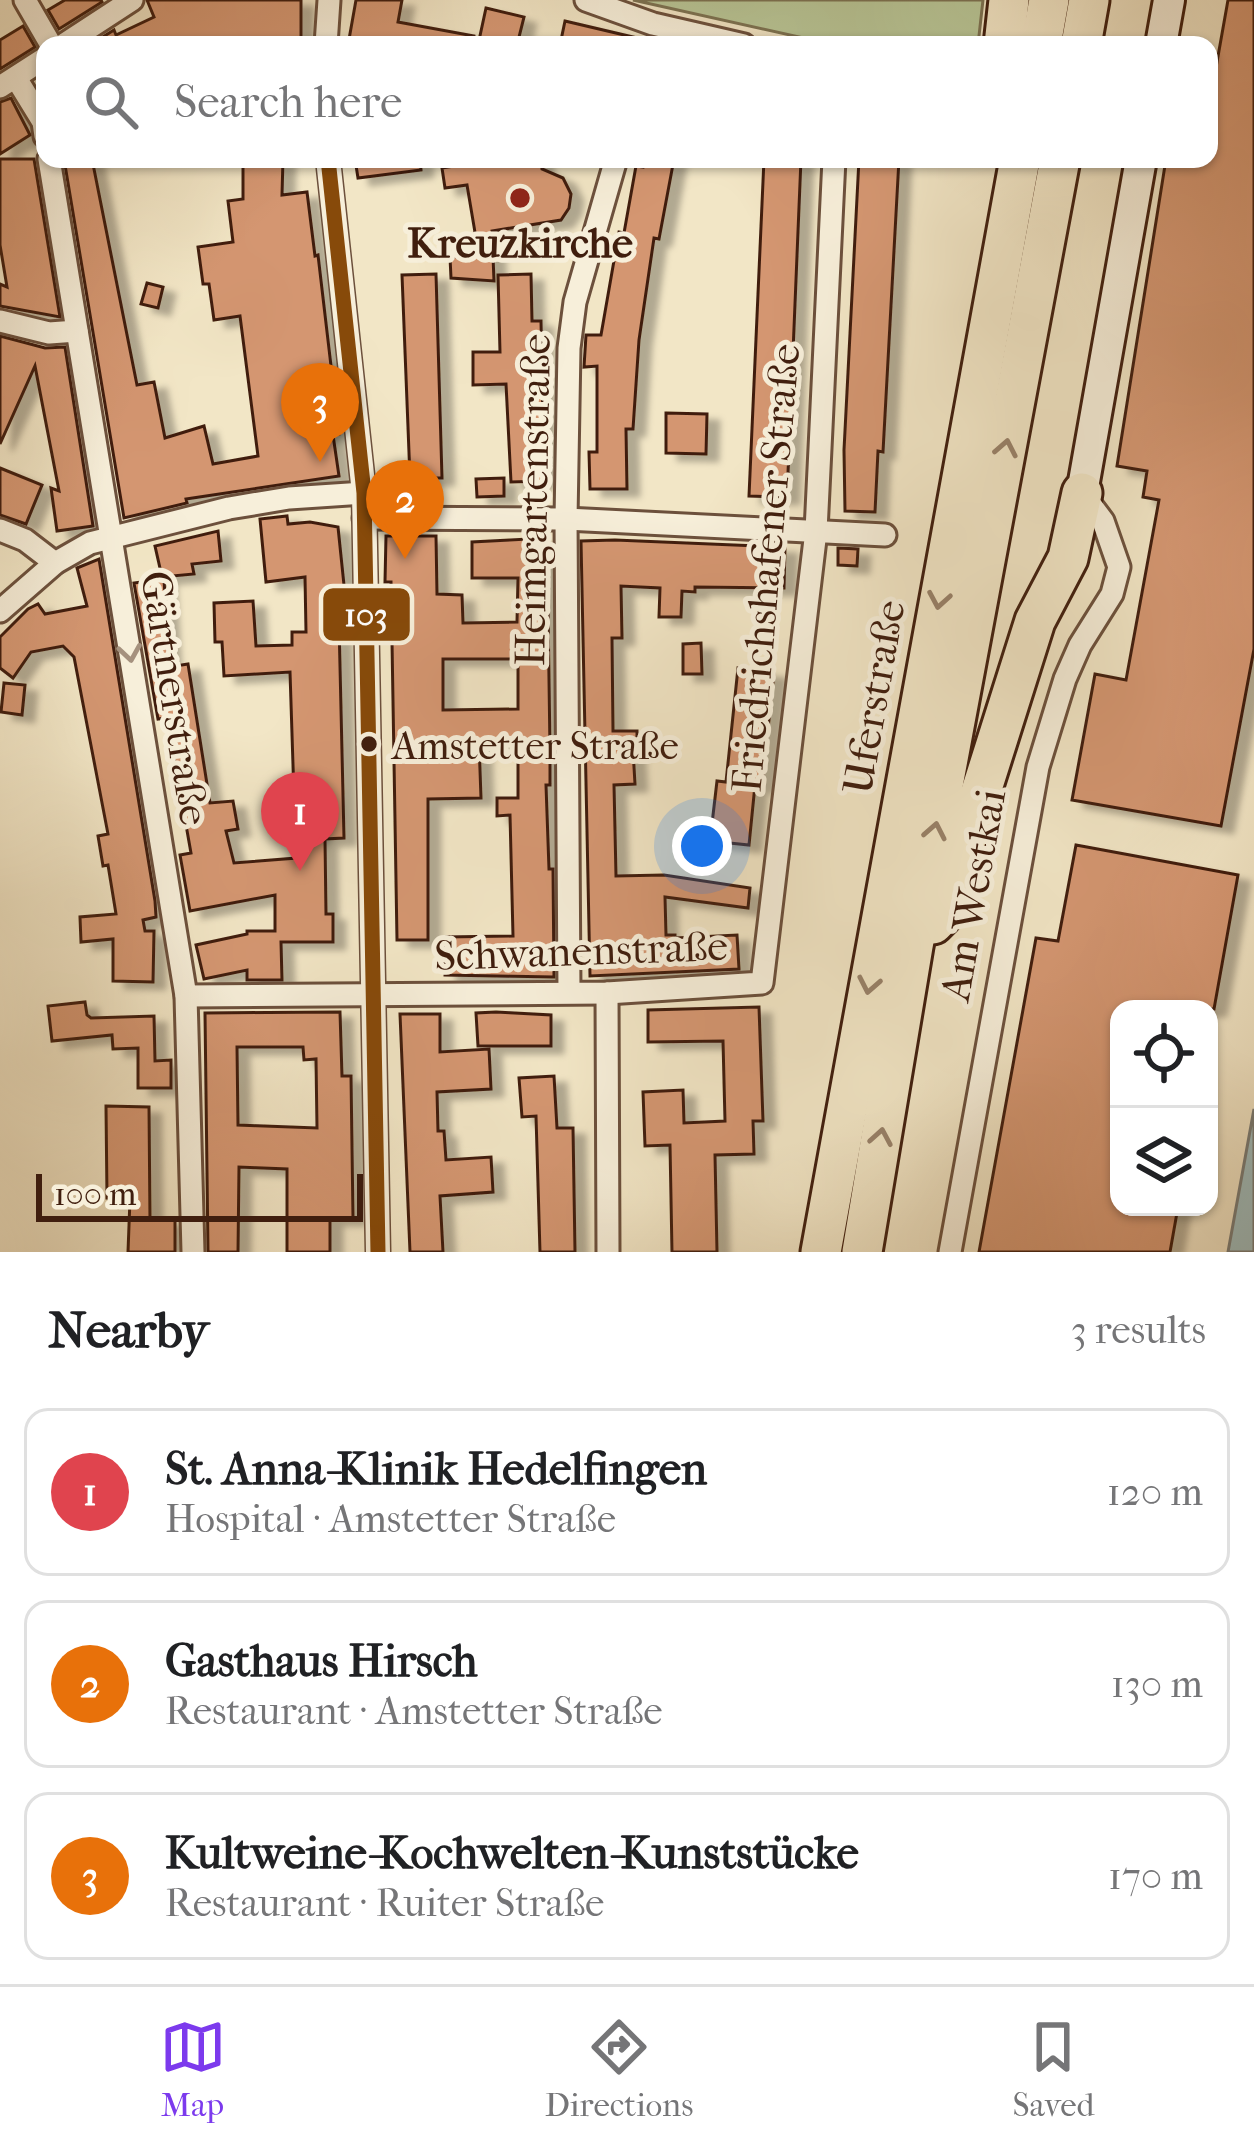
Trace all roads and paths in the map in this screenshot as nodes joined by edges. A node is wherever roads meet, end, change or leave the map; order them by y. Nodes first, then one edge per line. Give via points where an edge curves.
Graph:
1 (25, 0) edge
2 (132, 0) edge
3 (329, 0) edge
4 (586, 0) edge
5 (1009, 0) edge
6 (1049, 0) edge
7 (1089, 0) edge
8 (1169, 0) edge
9 (650, 34) edge
10 (46, 36) edge
11 (77, 36) edge
12 (327, 36) edge
13 (1005, 36) edge
14 (1043, 36) edge
15 (1083, 36) edge
16 (1163, 36) edge
17 (36, 64) edge
18 (8, 82) edge
19 (36, 114) edge
20 (50, 168) edge
21 (329, 168) edge
22 (613, 168) edge
23 (834, 168) edge
24 (992, 168) edge
25 (1018, 168) edge
26 (1058, 168) edge
27 (1139, 168) edge
28 (998, 278) junction
29 (0, 320) edge
30 (77, 331) junction
31 (364, 493) junction
32 (1082, 493) junction
33 (364, 518) junction
34 (566, 518) junction
35 (0, 530) edge
36 (816, 531) junction
37 (885, 535) dead end
38 (110, 538) junction
39 (1068, 558) junction
40 (55, 563) junction
41 (1119, 567) junction
42 (0, 611) edge
43 (914, 946) junction
44 (762, 983) joint
45 (569, 992) junction
46 (607, 993) junction
47 (374, 995) junction
48 (186, 996) junction
49 (193, 1252) edge
50 (378, 1252) edge
51 (608, 1252) edge
52 (821, 1252) edge
53 (862, 1252) edge
54 (950, 1252) edge

1 - 10 street
2 - 11 street
3 - 12 street
4 - 9 street
5 - 13 highway
6 - 14 highway
7 - 15 highway
8 - 16 main road
17 - 18 street
18 - 19 street
20 - 30 street, Gärtnerstraße
21 - 31 street
22 - 34 street, Heimgartenstraße via 575,302
23 - 36 street, Friedrichshafener Straße
24 - 28 highway via 985,246
25 - 28 highway, Uferstraße
43 -> 26 highway, Uferstraße
27 - 32 main road
28 -> 52 highway, Uferstraße
29 - 30 street
30 - 38 street, Gärtnerstraße
31 - 33 street
31 - 38 street via 229,508
32 - 39 highway
32 - 41 street via 1114,543
33 - 34 street
33 - 47 street
34 - 36 street
34 - 45 street, Heimgartenstraße
35 - 40 street
36 - 37 street
36 - 44 street, Friedrichshafener Straße
38 - 40 street
38 -> 48 street, Gärtnerstraße
39 - 41 street
39 - 43 highway via 1035,621 942,914
40 - 42 street
41 - 54 street, Am Westkai via 1064,680 1038,767
53 -> 43 highway, Uferstraße
44 - 46 street, Schwanenstraße
45 - 46 street, Schwanenstraße
45 - 47 street, Schwanenstraße
46 - 51 street
47 - 48 street, Schwanenstraße
47 - 50 street
48 - 49 street, Gärtnerstraße

